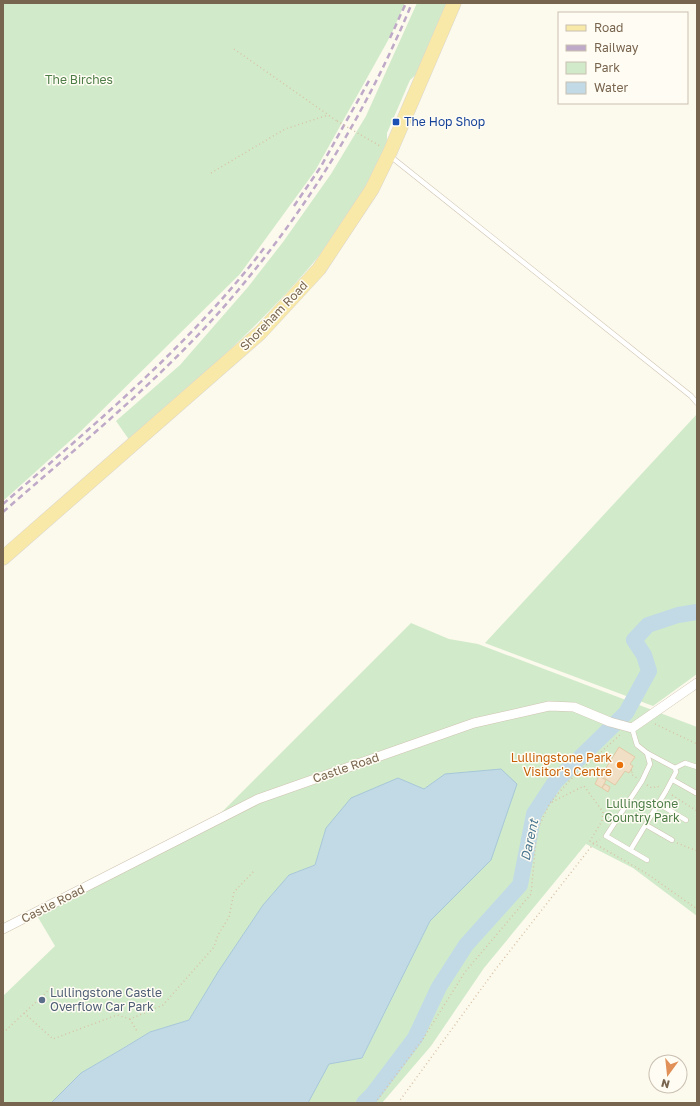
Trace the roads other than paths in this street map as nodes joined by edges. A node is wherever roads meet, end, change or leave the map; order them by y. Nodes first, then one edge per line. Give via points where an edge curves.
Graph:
1 (454, 3) edge
2 (390, 154) junction
3 (697, 402) edge
4 (3, 558) edge
5 (697, 683) edge
6 (626, 727) junction
7 (647, 753) junction
8 (697, 767) edge
9 (675, 768) junction
10 (673, 780) junction
11 (696, 793) edge
12 (659, 804) junction
13 (686, 820) dead end
14 (646, 825) junction
15 (672, 840) road end
16 (631, 849) junction
17 (647, 860) dead end
18 (3, 929) edge

1 - 2 main road, Shoreham Road
2 - 3 lane
2 - 4 main road, Shoreham Road via 368,195 319,269 260,333
5 - 6 street
6 - 7 lane via 637,745
6 - 18 street, Castle Road via 574,707 549,706 474,723 258,799
7 - 9 lane
7 - 16 lane via 650,764 642,781 606,836
8 - 9 lane via 685,763
9 - 10 lane
10 - 11 lane
10 - 12 lane
12 - 13 lane
12 - 14 lane
14 - 15 lane
14 - 16 lane
16 - 17 lane

